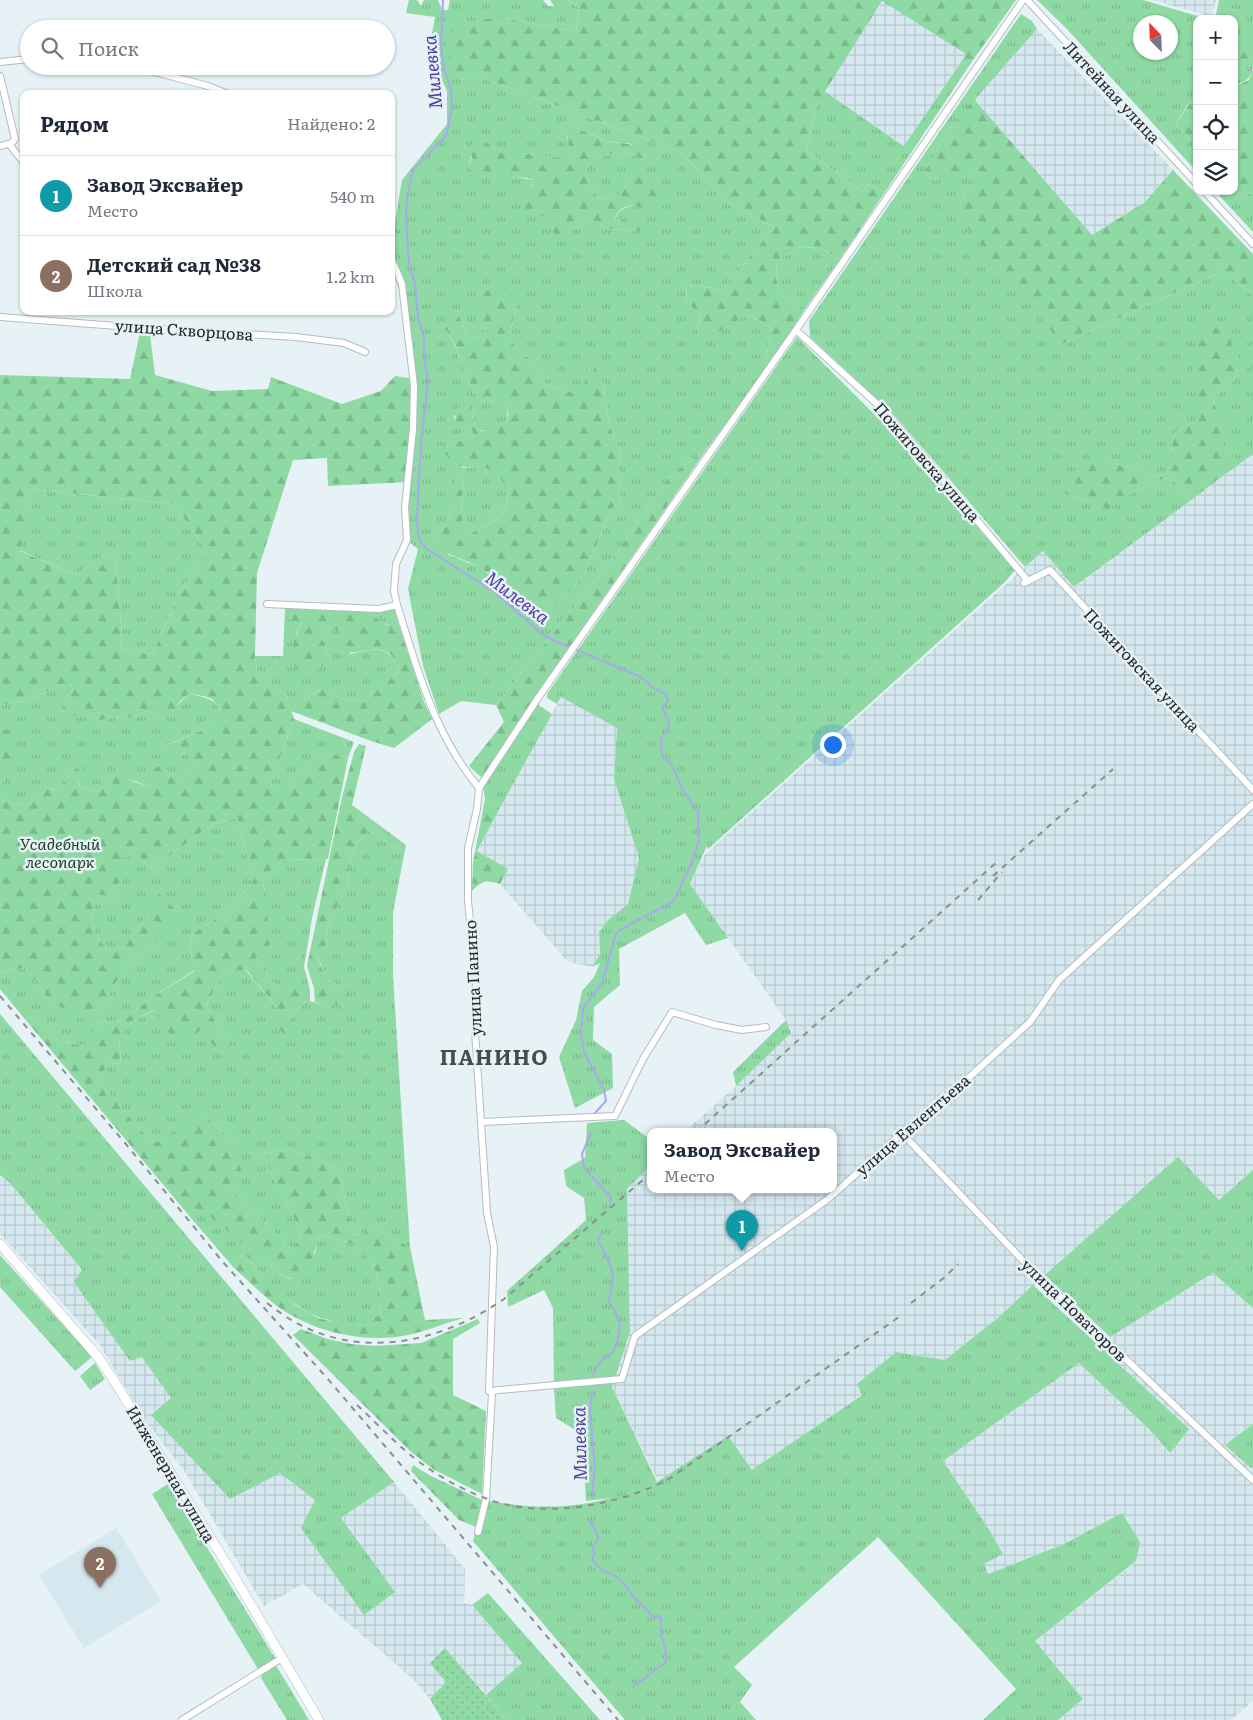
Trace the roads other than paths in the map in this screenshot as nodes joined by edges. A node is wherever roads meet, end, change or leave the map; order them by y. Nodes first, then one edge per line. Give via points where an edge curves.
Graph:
1 (1025, 0) edge
2 (20, 60) edge
3 (0, 62) edge
4 (166, 75) edge
5 (0, 76) edge
6 (218, 90) edge
7 (9, 144) junction
8 (0, 146) edge
9 (20, 158) edge
10 (1193, 180) edge
11 (1208, 195) edge
12 (1253, 244) edge
13 (395, 267) edge
14 (0, 317) edge
15 (796, 330) junction
16 (365, 352) dead end
17 (1026, 582) joint
18 (266, 604) dead end
19 (397, 605) junction
20 (479, 788) junction
21 (1253, 790) edge
22 (1253, 804) edge
23 (766, 1027) dead end
24 (481, 1122) junction
25 (902, 1133) junction
26 (837, 1191) edge
27 (835, 1193) edge
28 (0, 1244) edge
29 (489, 1391) junction
30 (1253, 1480) edge
31 (478, 1532) dead end
32 (282, 1658) junction
33 (182, 1720) edge
34 (319, 1720) edge

1 - 10 street, Литейная улица
1 - 15 street, улица Панино
2 - 3 street
4 - 6 street
5 - 7 street via 15,139
7 - 8 street
7 - 9 street
11 - 12 street
13 - 19 street via 402,284 414,386 405,507 407,540 396,564 394,590
14 - 16 street, улица Скворцова via 296,337 344,343
15 - 17 street, Пожиговска улица via 888,414
15 - 20 street, улица Панино via 569,653
17 - 21 street, Пожиговская улица via 1050,570
18 - 19 street via 380,608
19 - 20 street via 426,697 440,728
20 - 24 street, улица Панино via 468,848 468,901 476,978 475,1031
22 - 25 street, улица Евлентьева via 1059,980 1030,1022 943,1101
23 - 24 street via 742,1030 672,1012 643,1059 615,1116
24 - 29 street, улица Панино via 487,1213 494,1247
25 - 26 street, улица Евлентьева
25 - 30 street, улица Новаторов via 1029,1267
27 - 29 street, улица Евлентьева via 635,1336 622,1379
28 - 32 main road, Инженерная улица via 98,1357
29 - 31 street, улица Панино via 492,1393 486,1499
32 - 33 street
32 - 34 main road, Инженерная улица

